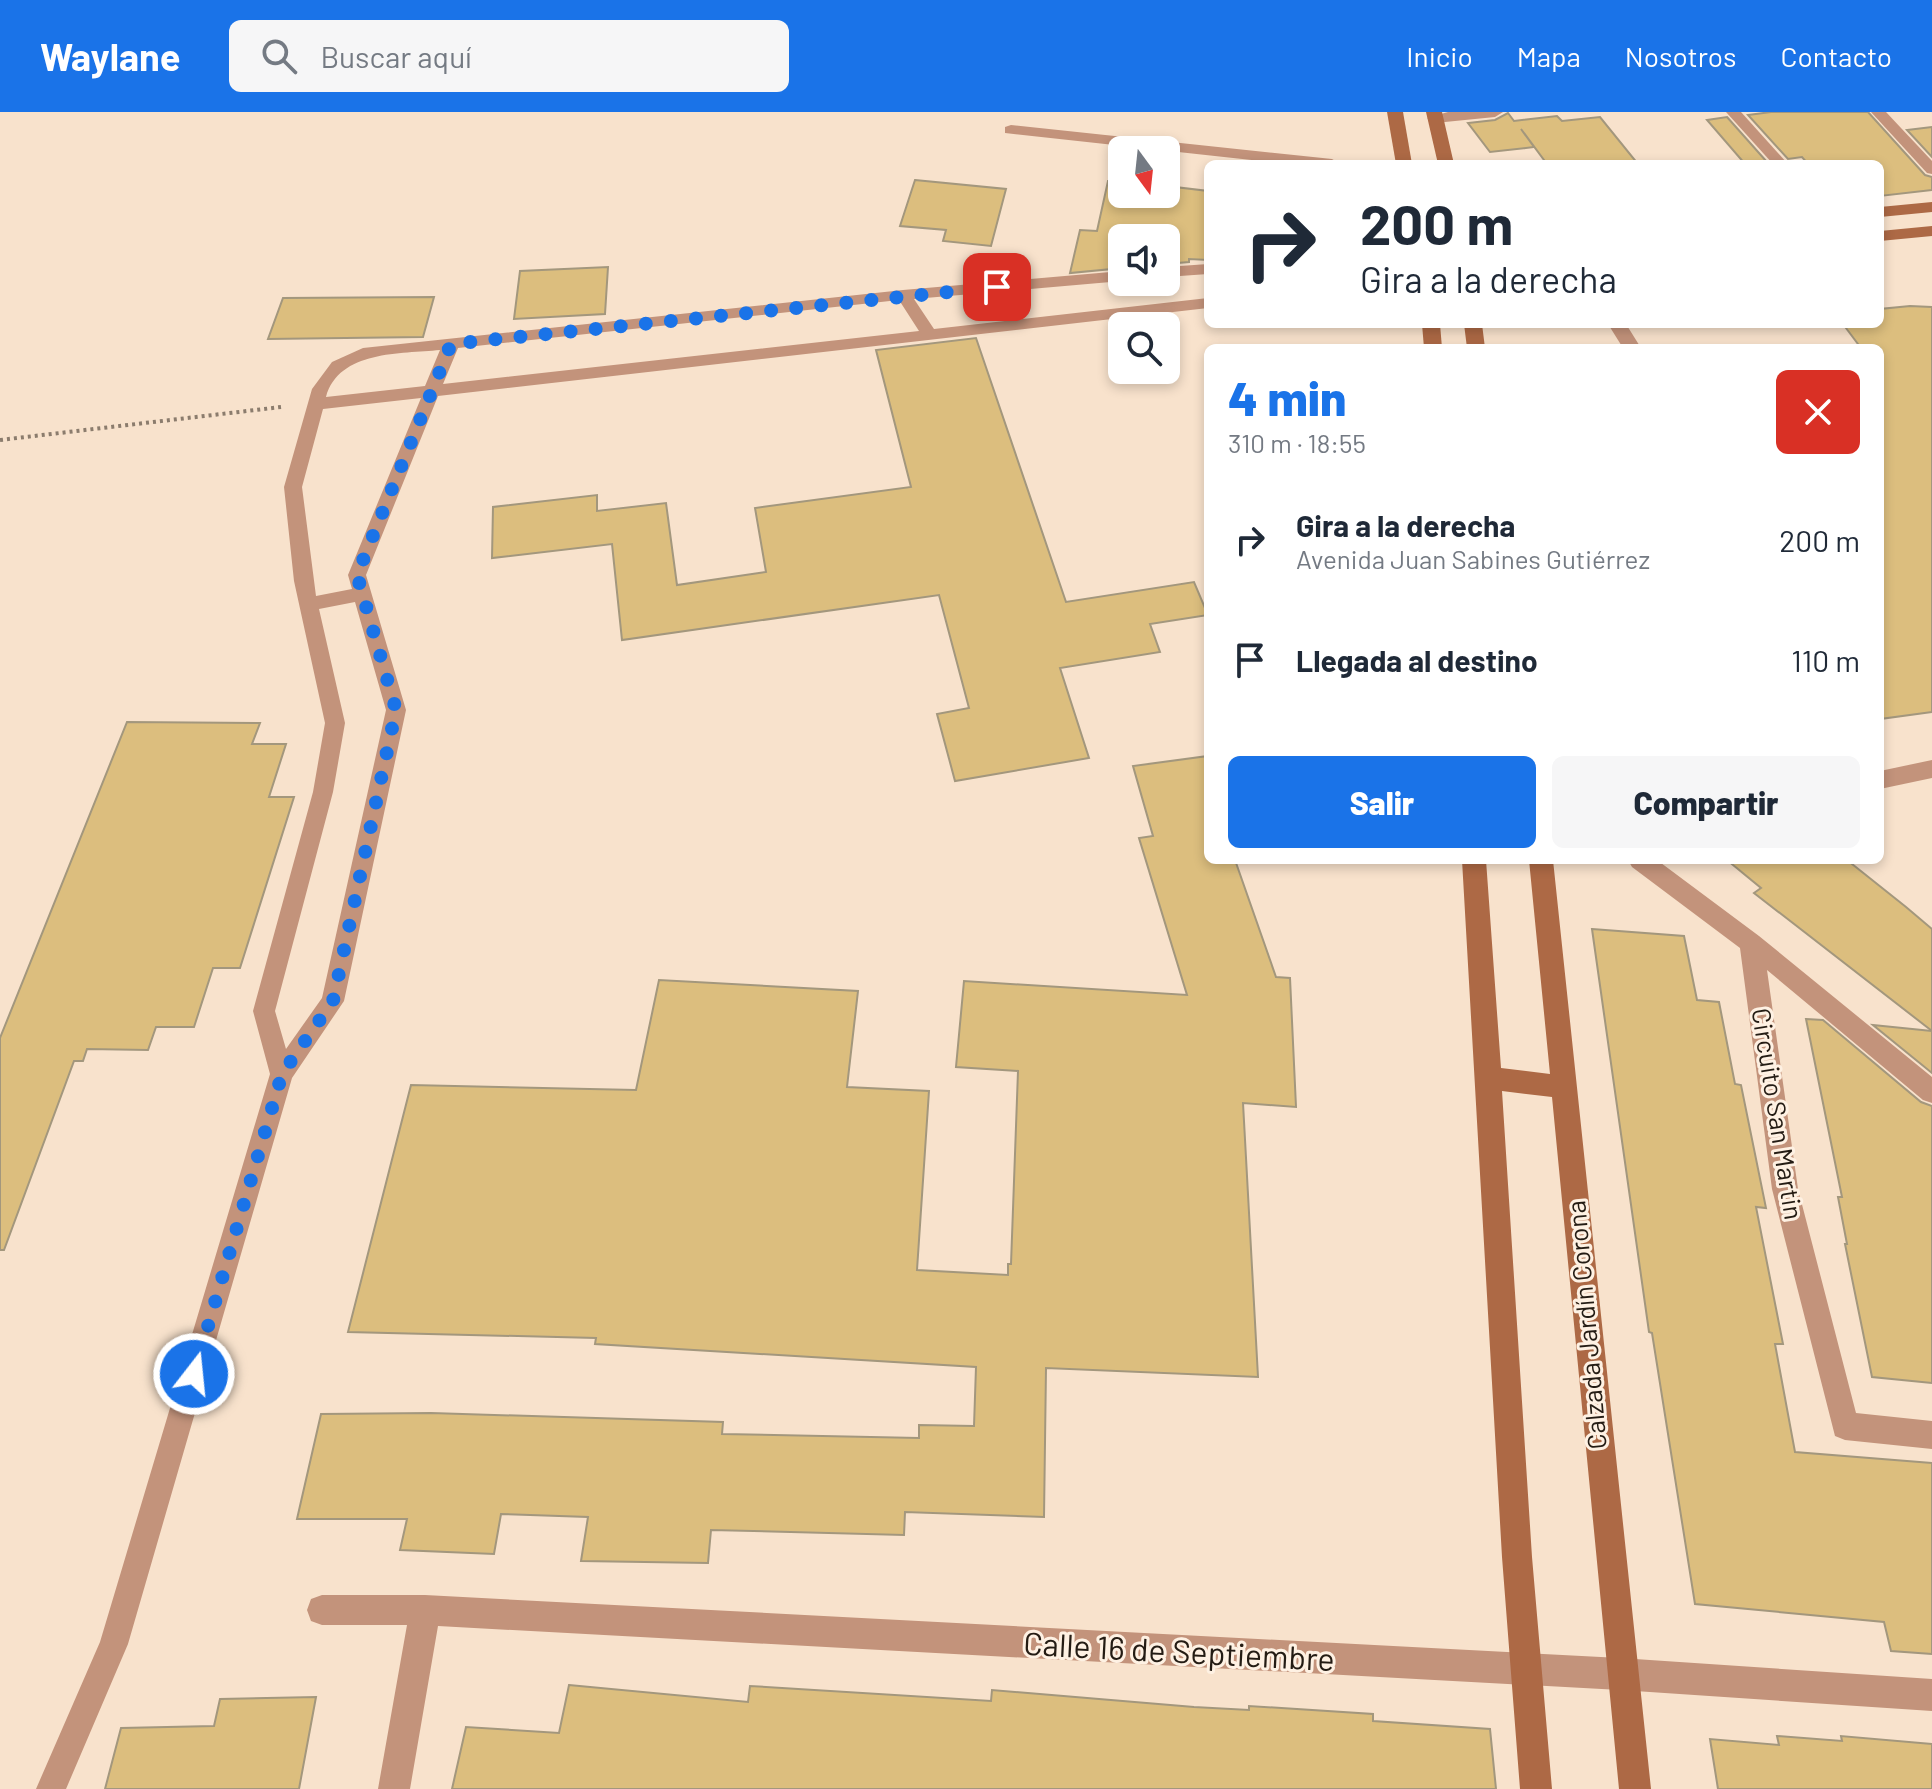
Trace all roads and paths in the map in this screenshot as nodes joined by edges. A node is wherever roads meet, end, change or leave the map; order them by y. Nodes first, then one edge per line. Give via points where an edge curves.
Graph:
1 (1395, 112) edge
2 (1495, 112) edge
3 (1733, 112) edge
4 (1878, 112) edge
5 (1434, 115) edge
6 (1011, 130) dead end
7 (1294, 160) edge
8 (1403, 160) edge
9 (1445, 160) edge
10 (1777, 160) edge
11 (1932, 170) edge
12 (1932, 207) edge
13 (1884, 212) edge
14 (1932, 231) edge
15 (1884, 236) edge
16 (1204, 269) edge
17 (1180, 271) edge
18 (1108, 277) edge
19 (903, 295) junction
20 (1204, 303) edge
21 (929, 334) junction
22 (451, 344) junction
23 (433, 390) junction
24 (316, 404) junction
25 (0, 440) edge
26 (363, 594) junction
27 (308, 604) junction
28 (1932, 769) edge
29 (1884, 779) edge
30 (1474, 864) edge
31 (1541, 864) edge
32 (1645, 864) edge
33 (1751, 943) junction
34 (282, 1074) junction
35 (1492, 1078) junction
36 (1564, 1087) junction
37 (1932, 1092) edge
38 (1932, 1435) edge
39 (322, 1610) dead end
40 (425, 1610) junction
41 (1524, 1672) junction
42 (1620, 1674) junction
43 (1932, 1695) edge
44 (51, 1789) edge
45 (394, 1789) edge
46 (1536, 1789) edge
47 (1635, 1789) edge

1 - 8 main road
2 - 5 street
3 - 10 lane
4 - 11 lane
5 - 9 main road
6 - 7 street
12 - 13 main road
14 - 15 main road
16 - 17 lane
18 - 19 lane
19 - 21 lane
19 - 22 lane
20 - 21 lane
21 - 23 lane
22 - 23 lane
22 - 24 lane via 363,353 338,366 320,389
23 - 24 lane
23 - 26 lane via 357,575
24 - 25 path
24 - 27 lane via 293,487
26 - 27 lane
26 - 34 lane via 396,710 333,1001
27 - 34 lane via 335,723 323,792 264,1011
28 - 29 street
30 - 35 main road
31 - 36 main road, Calzada Jardín Corona
32 - 33 street
33 - 37 street, Circuito San Martin
33 - 38 street, Circuito San Martin via 1785,1189 1845,1426
34 - 44 lane via 114,1644
35 - 36 main road
35 - 41 main road
36 - 42 main road, Calzada Jardín Corona
39 - 40 street, Calle 16 de Septiembre
40 - 41 street, Calle 16 de Septiembre
40 - 45 street
41 - 42 street, Calle 16 de Septiembre
41 - 46 main road
42 - 43 street, Calle 16 de Septiembre
42 - 47 main road, Calzada Jardín Corona

